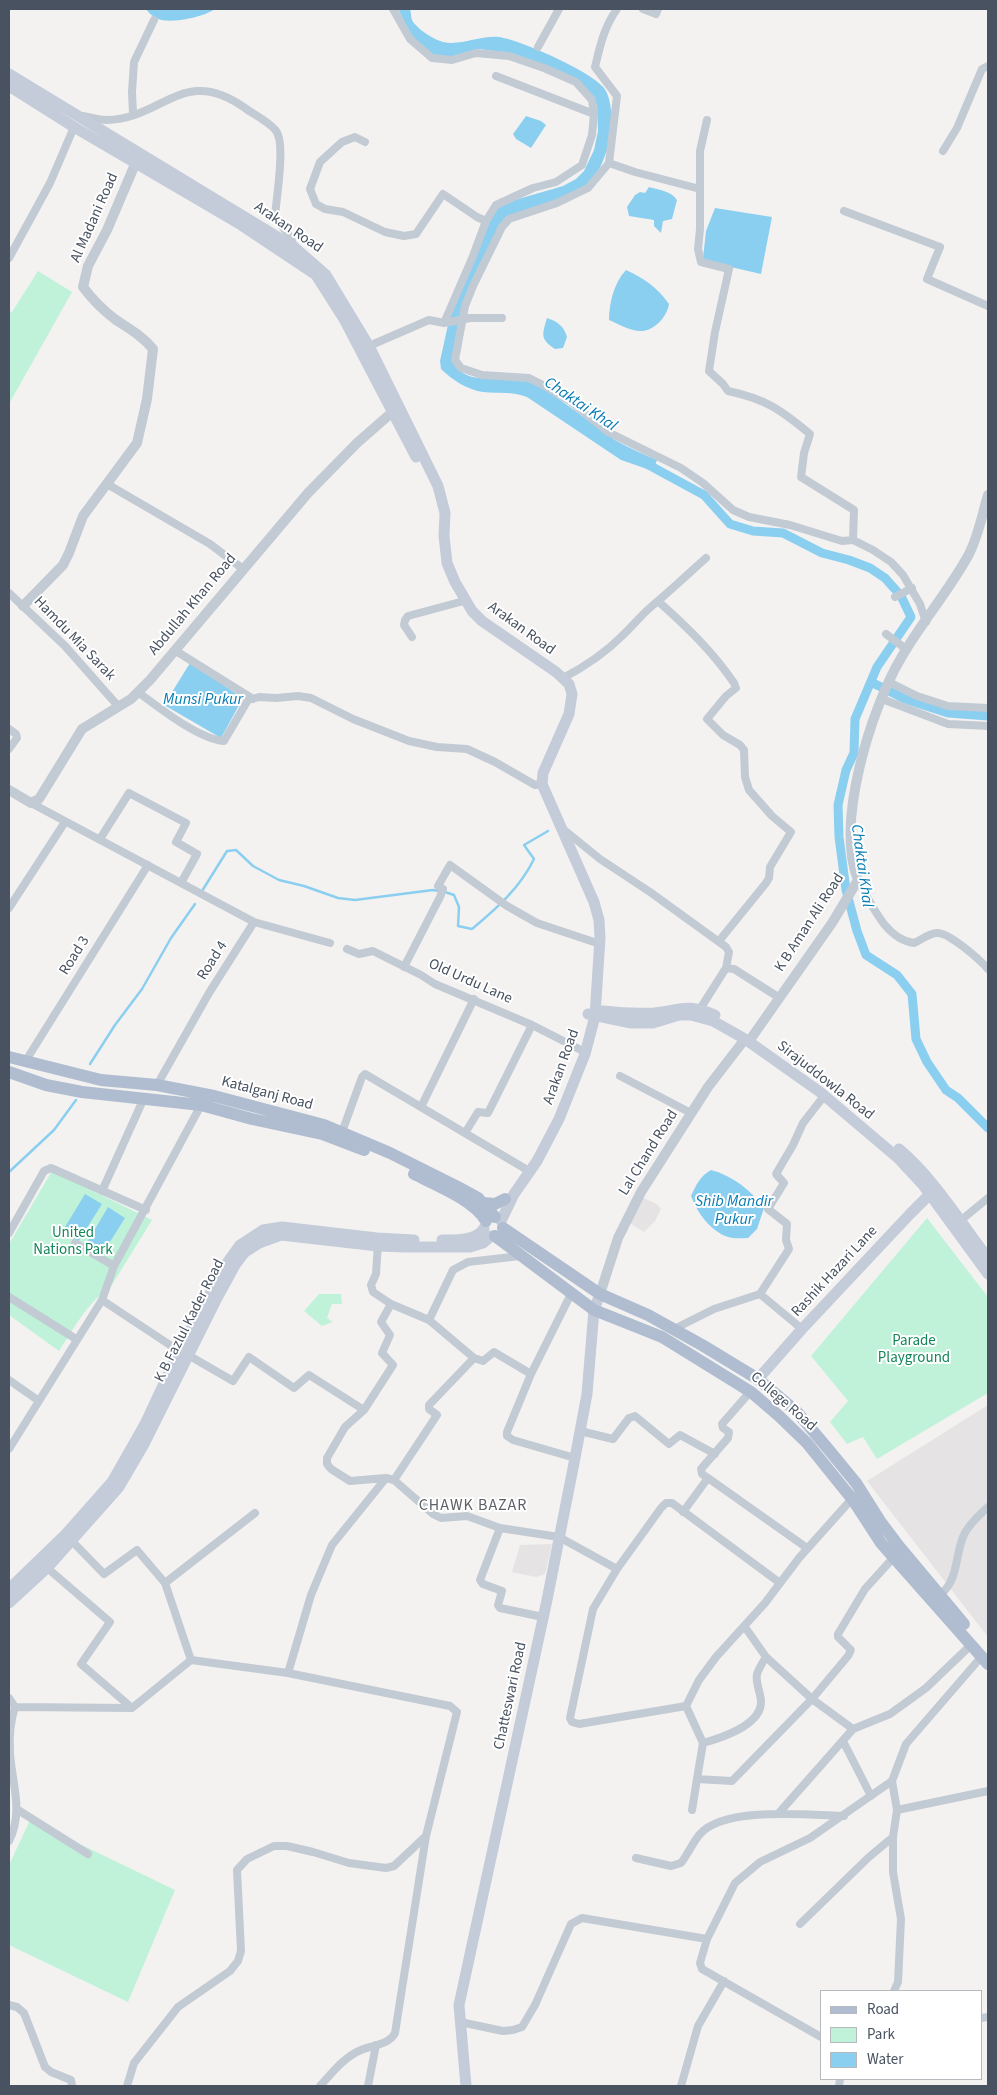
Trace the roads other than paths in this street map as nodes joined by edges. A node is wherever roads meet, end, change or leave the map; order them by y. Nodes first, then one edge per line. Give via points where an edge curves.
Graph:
1 (394, 9) edge
2 (559, 9) edge
3 (617, 9) edge
4 (643, 9) edge
5 (658, 9) edge
6 (154, 20) dead end
7 (538, 47) dead end
8 (988, 66) edge
9 (9, 74) edge
10 (496, 76) dead end
11 (9, 86) edge
12 (72, 114) junction
13 (133, 114) junction
14 (594, 114) junction
15 (706, 120) dead end
16 (74, 127) junction
17 (365, 142) dead end
18 (943, 150) dead end
19 (136, 162) junction
20 (609, 163) junction
21 (700, 189) junction
22 (844, 211) dead end
23 (486, 221) junction
24 (294, 246) junction
25 (9, 258) edge
26 (988, 306) edge
27 (502, 318) dead end
28 (462, 319) junction
29 (444, 323) junction
30 (369, 346) junction
31 (396, 409) junction
32 (107, 484) junction
33 (988, 495) edge
34 (853, 540) junction
35 (706, 558) dead end
36 (243, 568) junction
37 (912, 588) junction
38 (9, 593) edge
39 (895, 597) dead end
40 (460, 602) junction
41 (659, 602) junction
42 (23, 606) junction
43 (926, 622) junction
44 (886, 634) dead end
45 (412, 636) dead end
46 (906, 649) junction
47 (176, 651) junction
48 (563, 678) junction
49 (889, 682) junction
50 (138, 692) junction
51 (253, 699) junction
52 (882, 699) junction
53 (118, 706) junction
54 (988, 708) edge
55 (988, 726) edge
56 (9, 729) edge
57 (9, 749) edge
58 (538, 785) junction
59 (9, 790) edge
60 (31, 803) junction
61 (65, 822) junction
62 (561, 828) junction
63 (100, 839) junction
64 (148, 865) junction
65 (857, 878) junction
66 (181, 883) junction
67 (9, 908) edge
68 (830, 920) junction
69 (254, 922) junction
70 (719, 941) junction
71 (594, 942) junction
72 (330, 943) dead end
73 (347, 949) dead end
74 (404, 967) junction
75 (726, 968) junction
76 (988, 969) edge
77 (775, 995) junction
78 (474, 999) junction
79 (592, 1012) junction
80 (700, 1013) junction
81 (532, 1025) junction
82 (748, 1037) junction
83 (581, 1050) junction
84 (9, 1057) edge
85 (24, 1062) junction
86 (9, 1072) edge
87 (620, 1076) dead end
88 (157, 1085) junction
89 (824, 1096) junction
90 (144, 1098) junction
91 (201, 1105) junction
92 (421, 1107) junction
93 (691, 1113) junction
94 (342, 1132) junction
95 (465, 1133) junction
96 (524, 1168) junction
97 (102, 1191) junction
98 (934, 1193) junction
99 (988, 1198) edge
100 (504, 1199) junction
101 (483, 1203) junction
102 (146, 1210) junction
103 (960, 1221) junction
104 (494, 1227) junction
105 (10, 1229) edge
106 (378, 1242) junction
107 (75, 1243) dead end
108 (521, 1255) junction
109 (988, 1258) edge
110 (114, 1266) junction
111 (988, 1274) edge
112 (572, 1292) junction
113 (600, 1294) junction
114 (760, 1294) junction
115 (9, 1297) edge
116 (102, 1300) junction
117 (392, 1304) junction
118 (594, 1310) junction
119 (429, 1320) junction
120 (674, 1329) junction
121 (802, 1329) junction
122 (76, 1339) junction
123 (184, 1353) junction
124 (474, 1358) junction
125 (531, 1374) junction
126 (758, 1379) junction
127 (9, 1380) edge
128 (750, 1392) junction
129 (39, 1401) junction
130 (364, 1410) junction
131 (580, 1431) junction
132 (9, 1450) edge
133 (715, 1454) junction
134 (575, 1458) junction
135 (708, 1478) junction
136 (390, 1479) junction
137 (858, 1497) junction
138 (988, 1507) edge
139 (683, 1512) junction
140 (255, 1514) dead end
141 (500, 1528) junction
142 (69, 1537) junction
143 (560, 1537) junction
144 (807, 1548) junction
145 (894, 1557) junction
146 (43, 1565) junction
147 (617, 1570) junction
148 (166, 1583) junction
149 (780, 1583) junction
150 (9, 1589) edge
151 (940, 1595) junction
152 (9, 1603) edge
153 (543, 1617) junction
154 (745, 1627) junction
155 (972, 1644) junction
156 (766, 1657) junction
157 (986, 1657) edge
158 (191, 1660) junction
159 (288, 1673) junction
160 (9, 1698) edge
161 (812, 1699) junction
162 (686, 1706) junction
163 (15, 1707) junction
164 (132, 1708) junction
165 (853, 1729) junction
166 (842, 1741) junction
167 (703, 1743) junction
168 (698, 1779) junction
169 (892, 1782) junction
170 (988, 1792) edge
171 (871, 1796) junction
172 (18, 1810) junction
173 (692, 1810) dead end
174 (897, 1810) junction
175 (778, 1814) junction
176 (844, 1816) junction
177 (426, 1836) junction
178 (893, 1837) junction
179 (9, 1840) edge
180 (88, 1854) dead end
181 (636, 1858) dead end
182 (800, 1924) dead end
183 (707, 1940) junction
184 (724, 1981) junction
185 (894, 1990) edge
186 (9, 2005) edge
187 (460, 2022) junction
188 (820, 2036) edge
189 (376, 2045) junction
190 (72, 2086) edge
191 (127, 2086) edge
192 (320, 2086) edge
193 (368, 2086) edge
194 (466, 2086) edge
195 (680, 2086) edge

1 - 14 street via 410,39 432,58 452,60 476,53 509,56 544,68 576,82 592,100
2 - 7 street
3 - 20 street via 608,21 595,67 617,96
4 - 5 street via 656,14
6 - 13 street via 134,62
8 - 18 street via 982,69 957,128
9 - 12 main road, Arakan Road
10 - 14 street
11 - 16 main road, Arakan Road
12 - 13 street via 106,120
12 - 24 main road, Arakan Road
13 - 24 street via 192,90 210,90 236,102 276,131 281,149 275,217
14 - 23 street via 592,135 582,165 556,182 533,188 496,205
15 - 21 street via 700,151
16 - 19 main road, Arakan Road
16 - 25 street via 50,182
17 - 23 street via 355,137 342,142 320,162 310,189 316,204 343,212 385,232 404,236 416,234 442,194
19 - 31 main road, Arakan Road via 238,223 316,275
19 - 32 street, Al Madani Road via 88,266 83,287 91,298 143,337 153,349 147,399 136,443
20 - 21 street
20 - 28 street via 588,188 557,203 507,220 473,286
21 - 34 street via 698,248 701,262 729,269 709,371 728,391 752,396 783,412 810,434 801,477 854,510
22 - 26 street via 940,247 926,279
23 - 29 street
24 - 30 main road, Arakan Road via 326,275
27 - 28 street
28 - 29 street
28 - 34 street via 455,360 461,368 482,375 529,378 545,386 570,401 608,432 681,468 733,510 842,541
29 - 30 street via 429,320
30 - 31 main road, Arakan Road
31 - 36 street, Abdullah Khan Road via 325,474
31 - 40 main road, Arakan Road via 434,491 440,513 444,568
31 - 48 main road, Arakan Road via 443,499 448,563 464,600 482,620
32 - 36 street via 210,544
32 - 42 street, Al Madani Road via 83,516 63,565
33 - 43 street via 969,554
34 - 37 street via 891,562
35 - 41 street
36 - 47 street, Abdullah Khan Road
37 - 39 street
37 - 43 street
38 - 42 street, Hamdu Mia Sarak
40 - 45 street via 408,616 404,625
40 - 58 main road, Arakan Road via 486,628 553,675 562,686 561,718 537,771
41 - 48 street via 583,668
41 - 70 street via 689,628 734,682 736,688 707,719 744,750 749,790 791,832 770,867 766,883
42 - 53 street, Hamdu Mia Sarak via 65,646
43 - 46 street
44 - 46 street
46 - 49 street
47 - 50 street, Abdullah Khan Road
47 - 51 street
48 - 58 main road via 572,694 569,714
49 - 52 street, K B Aman Ali Road
49 - 54 street via 948,706
50 - 51 street via 184,723 224,742 248,700
50 - 53 street, Abdullah Khan Road
51 - 58 street via 311,698 409,741 467,749
52 - 55 street via 948,724
52 - 65 street, K B Aman Ali Road via 860,765 852,816 851,854
53 - 60 street, Abdullah Khan Road via 82,729 46,789
56 - 57 street via 17,738
58 - 62 main road, Arakan Road
58 - 71 main road, Arakan Road via 589,901
59 - 60 street
60 - 61 street
61 - 63 street
61 - 67 street
62 - 70 street via 600,860
62 - 79 main road, Arakan Road via 594,902 598,920 600,938
63 - 64 street
63 - 66 street via 129,793 186,823 176,842 197,854
64 - 66 street
64 - 85 street, Road 3
65 - 68 street, K B Aman Ali Road
65 - 76 street via 887,928 900,939 914,943 940,933 967,949
66 - 69 street
68 - 77 street, K B Aman Ali Road
68 - 82 street, K B Aman Ali Road
69 - 72 street
69 - 88 street, Road 4
70 - 75 street via 729,952
71 - 74 street via 537,923 450,865 438,886 443,889 440,897
71 - 79 main road, Arakan Road
73 - 74 street, Old Urdu Lane via 359,954 373,951
74 - 78 street, Old Urdu Lane via 435,984
75 - 77 street via 734,969
75 - 80 street
77 - 82 street, K B Aman Ali Road
78 - 81 street, Old Urdu Lane
78 - 92 street
79 - 80 main road, Sirajuddowla Road via 656,1013 686,1007
79 - 83 main road, Arakan Road
79 - 104 main road, Arakan Road via 586,1054 559,1119 537,1161
80 - 82 main road, Sirajuddowla Road via 718,1016
81 - 83 street, Old Urdu Lane
81 - 95 street via 488,1113 478,1112
82 - 89 main road, Sirajuddowla Road
82 - 93 street, Lal Chand Road
82 - 98 main road, Sirajuddowla Road via 797,1068 901,1150 919,1168
83 - 96 main road, Arakan Road via 553,1117
84 - 85 main road, Katalganj Road
85 - 88 main road, Katalganj Road via 101,1080
86 - 90 main road, Katalganj Road via 46,1085 82,1092
87 - 93 street
88 - 94 main road, Katalganj Road via 214,1096
89 - 98 main road, Sirajuddowla Road
89 - 114 street via 803,1123 776,1174 784,1183 768,1209 787,1224 789,1249
90 - 91 main road, Katalganj Road
90 - 97 street
91 - 102 street
91 - 104 main road, Katalganj Road via 322,1134 368,1151 465,1201
92 - 94 street via 365,1074
92 - 95 street
93 - 113 street, Lal Chand Road via 621,1230
94 - 101 main road, Katalganj Road via 458,1186
95 - 96 street
96 - 100 main road, Arakan Road
97 - 102 street
97 - 105 street via 47,1169
98 - 103 main road, Sirajuddowla Road
98 - 111 main road, Sirajuddowla Road
98 - 121 main road, Rashik Hazari Lane
99 - 103 street
100 - 101 main road via 495,1204
100 - 104 main road, Arakan Road
101 - 104 main road, Katalganj Road
102 - 110 street
103 - 109 main road, Sirajuddowla Road
104 - 106 main road, K B Fazlul Kader Road via 483,1243 470,1247
104 - 108 main road, College Road
104 - 113 main road, College Road
106 - 117 street via 372,1289
106 - 123 main road, K B Fazlul Kader Road via 282,1227 255,1234 240,1245 227,1263
107 - 110 street
108 - 112 main road, College Road
108 - 119 street via 460,1265 453,1270
110 - 116 street
112 - 118 main road, College Road
112 - 125 street
113 - 118 main road, Chatteswari Road
113 - 120 main road, College Road
114 - 120 street via 714,1309
114 - 121 street
115 - 122 street
116 - 122 street
116 - 123 street
117 - 119 street
117 - 130 street via 381,1322 390,1335 382,1353 393,1366
118 - 128 main road, College Road via 662,1337
118 - 131 main road, Chatteswari Road via 587,1394
119 - 124 street
120 - 126 main road, College Road
121 - 126 main road, Rashik Hazari Lane
122 - 129 street
123 - 130 street via 233,1381 249,1357 294,1388 309,1375
123 - 142 main road, K B Fazlul Kader Road via 112,1482
124 - 125 street via 483,1362 494,1352
124 - 136 street via 429,1405 437,1415
125 - 134 street via 507,1436
126 - 137 main road, College Road via 797,1412 829,1450
127 - 129 street
128 - 133 street via 722,1424 730,1434
128 - 137 main road, College Road via 807,1443
129 - 132 street
130 - 136 street via 345,1427 329,1453 327,1464 336,1474 350,1481
131 - 133 street via 613,1439 629,1418 635,1416 670,1444 680,1435
131 - 134 main road, Chatteswari Road
133 - 135 street via 701,1469
134 - 143 main road, Chatteswari Road
135 - 139 street
135 - 144 street
136 - 141 street via 432,1514 442,1518 467,1516
136 - 159 street via 332,1545 311,1595
137 - 144 street via 849,1502
137 - 145 main road, College Road via 881,1543
137 - 151 main road, College Road
138 - 151 street via 962,1537 955,1572
139 - 147 street via 666,1503
139 - 149 street
140 - 148 street
141 - 143 street
141 - 153 street via 480,1580 503,1592 498,1605 500,1608
142 - 146 main road, K B Fazlul Kader Road
142 - 148 street via 104,1574 137,1550
143 - 147 street
143 - 153 main road, Chatteswari Road
144 - 149 street
145 - 155 main road, College Road
145 - 161 street via 865,1589 838,1634 851,1649
146 - 150 main road, K B Fazlul Kader Road
146 - 152 main road, K B Fazlul Kader Road
146 - 164 street via 110,1622 82,1664
147 - 162 street via 592,1614 570,1718 572,1722 579,1724
148 - 158 street
149 - 154 street
151 - 157 main road, College Road
153 - 187 main road, Chatteswari Road via 458,2005
154 - 156 street
154 - 162 street via 716,1657
155 - 157 main road, College Road
155 - 165 street via 926,1688 890,1714
156 - 161 street
156 - 167 street via 756,1676 761,1703 758,1712 744,1726 725,1737
157 - 169 street via 906,1744
158 - 159 street
158 - 164 street
159 - 177 street via 455,1708 457,1712
160 - 163 street
161 - 165 street
161 - 168 street via 732,1782
162 - 167 street
163 - 164 street
163 - 172 street via 10,1724 10,1753
165 - 166 street
166 - 171 street
166 - 175 street
167 - 168 street
168 - 173 street
169 - 171 street
169 - 174 street
170 - 174 street
171 - 176 street
172 - 179 street
172 - 180 street
174 - 178 street
175 - 176 street
175 - 181 street via 732,1818 714,1824 700,1833 681,1863 671,1866
176 - 183 street via 810,1838 760,1862 735,1882
177 - 189 street via 395,2033
177 - 191 street via 394,1866 386,1868 348,1863 287,1846 274,1846 248,1859 237,1870 238,1961 230,1971 178,2007 134,2063
178 - 182 street
178 - 185 street via 893,1872 901,1919 898,1982
183 - 184 street via 702,1969
183 - 187 street via 582,1918 571,1924 522,2027 503,2031
184 - 188 street
184 - 195 street via 698,2026
186 - 190 street via 24,2013 45,2067 71,2080
187 - 194 main road, Chatteswari Road
189 - 192 street via 349,2056
189 - 193 street

